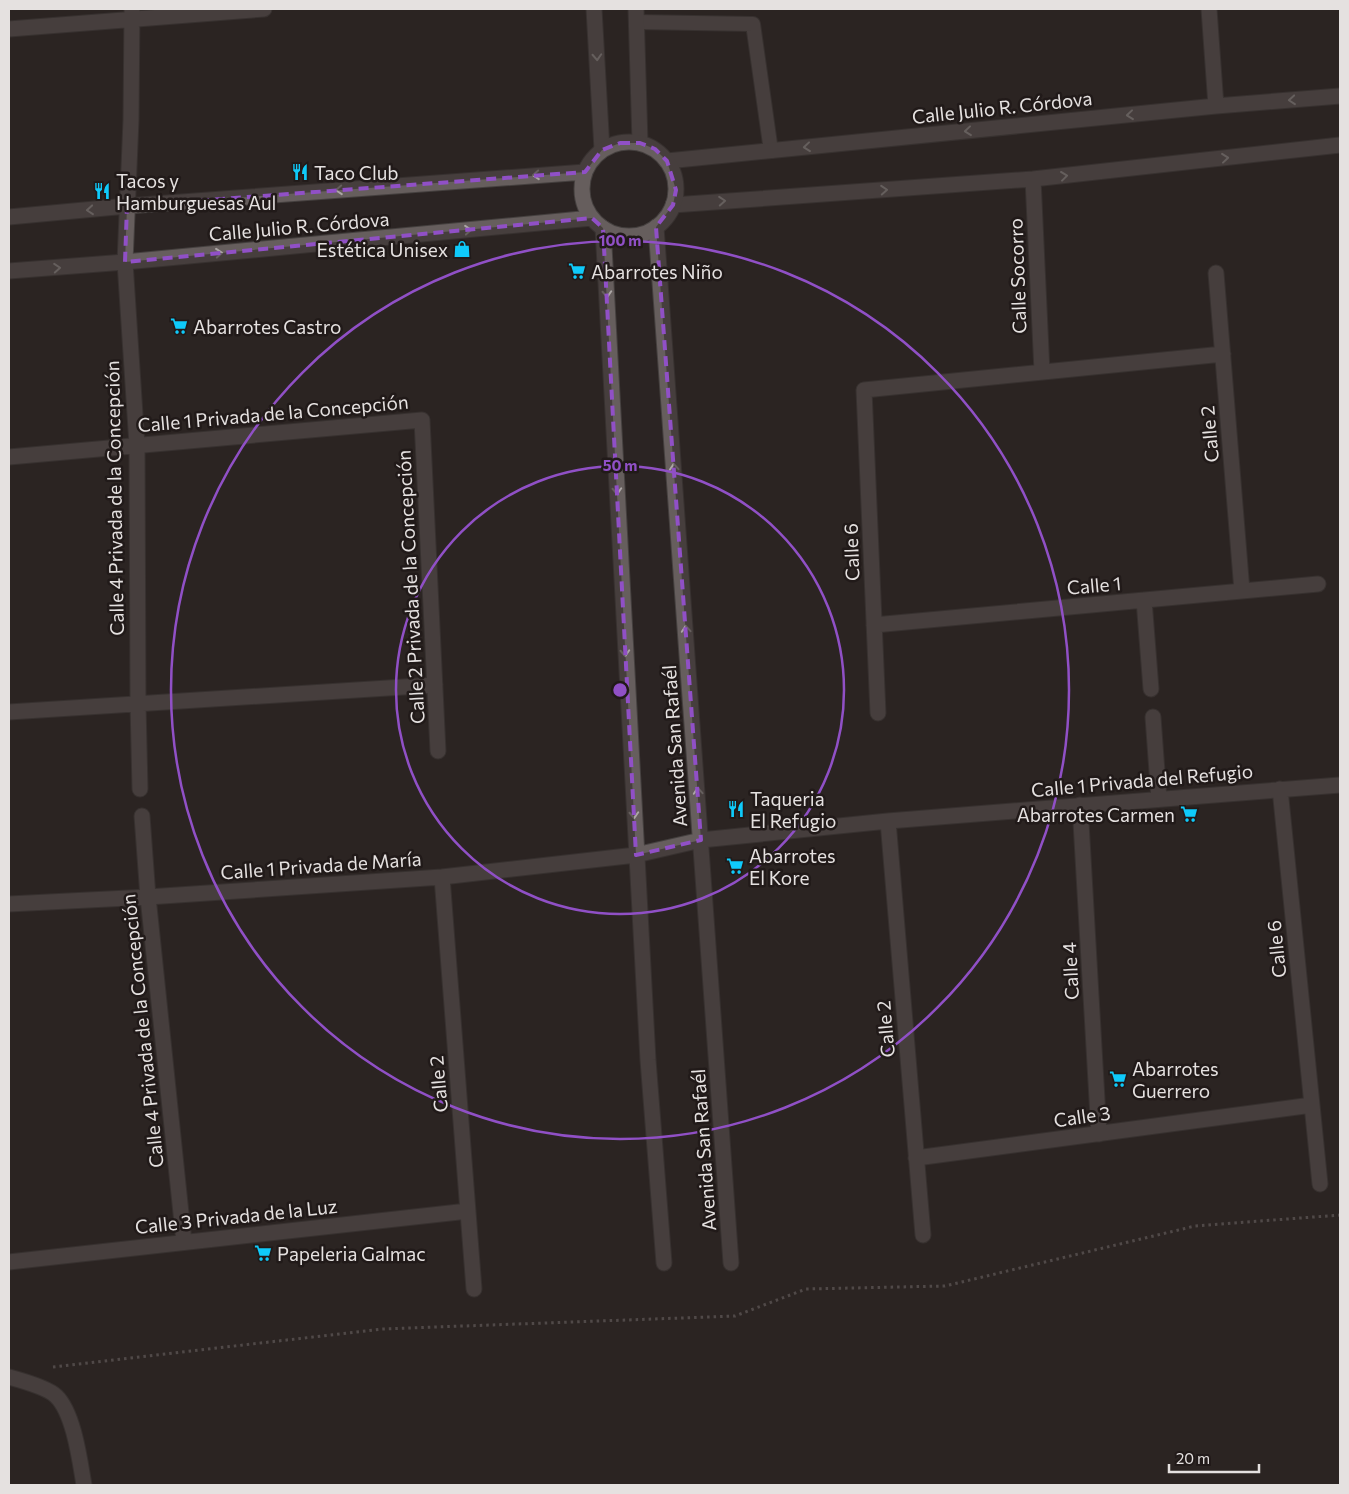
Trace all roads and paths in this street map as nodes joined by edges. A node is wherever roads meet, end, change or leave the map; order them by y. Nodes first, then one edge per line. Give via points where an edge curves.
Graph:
1 (264, 9) edge
2 (594, 9) edge
3 (1209, 9) edge
4 (132, 14) edge
5 (636, 16) edge
6 (9, 29) edge
7 (1340, 96) edge
8 (1216, 106) junction
9 (640, 143) junction
10 (1340, 145) edge
11 (602, 150) junction
12 (771, 151) junction
13 (668, 161) junction
14 (585, 172) junction
15 (1033, 179) junction
16 (674, 205) junction
17 (127, 206) junction
18 (9, 217) edge
19 (598, 223) junction
20 (656, 227) junction
21 (125, 262) junction
22 (9, 271) edge
23 (1216, 273) dead end
24 (1223, 354) junction
25 (1042, 372) junction
26 (422, 420) joint
27 (137, 445) junction
28 (9, 457) edge
29 (1318, 584) dead end
30 (1242, 591) junction
31 (1144, 600) junction
32 (874, 625) junction
33 (435, 685) junction
34 (1151, 689) dead end
35 (138, 704) junction
36 (9, 712) edge
37 (878, 713) dead end
38 (1153, 717) dead end
39 (438, 752) dead end
40 (1340, 785) edge
41 (140, 789) dead end
42 (1280, 789) junction
43 (1159, 799) junction
44 (1080, 805) junction
45 (142, 816) dead end
46 (888, 821) junction
47 (701, 840) junction
48 (636, 855) junction
49 (442, 877) junction
50 (148, 897) junction
51 (9, 904) edge
52 (1312, 1105) junction
53 (1099, 1134) junction
54 (916, 1158) junction
55 (1320, 1184) dead end
56 (468, 1211) junction
57 (1340, 1215) edge
58 (923, 1235) dead end
59 (184, 1242) junction
60 (9, 1262) edge
61 (664, 1263) dead end
62 (731, 1263) dead end
63 (474, 1289) dead end
64 (48, 1368) dead end
65 (9, 1377) edge
66 (84, 1485) edge

1 - 4 street
2 -> 11 street
3 - 8 street
4 - 6 street
4 - 17 street, Calle 4 Privada de la Concepción
5 - 9 street
5 - 12 lane via 753,24
7 -> 8 street, Calle Julio R. Córdova
8 -> 12 street, Calle Julio R. Córdova
9 - 11 street via 620,142
9 - 13 street
15 -> 10 street
11 - 14 street
12 - 13 street, Calle Julio R. Córdova
13 - 16 street via 674,175
14 -> 17 street, Calle Julio R. Córdova
14 - 19 street via 582,188 585,204
16 -> 15 street
15 - 25 street, Calle Socorro
16 - 20 street
17 -> 18 street, Calle Julio R. Córdova
17 - 21 street, Calle 4 Privada de la Concepción
19 - 20 street via 616,234 630,236 644,234
21 -> 19 street, Calle Julio R. Córdova
19 -> 48 street
47 -> 20 street, Avenida San Rafaél
22 -> 21 street, Calle Julio R. Córdova
21 - 27 street, Calle 4 Privada de la Concepción
23 - 24 street, Calle 2
24 - 25 street
24 - 30 street, Calle 2
25 - 32 street, Calle 6 via 864,390
26 - 27 street, Calle 1 Privada de la Concepción
26 - 33 street, Calle 2 Privada de la Concepción
27 - 28 street, Calle 1 Privada de la Concepción
27 - 35 street, Calle 4 Privada de la Concepción
29 - 30 street, Calle 1
30 - 31 street, Calle 1
31 - 32 street, Calle 1
31 - 34 street
32 - 37 street, Calle 6
33 - 35 street
33 - 39 street, Calle 2 Privada de la Concepción
35 - 36 street
35 - 41 street, Calle 4 Privada de la Concepción
38 - 43 street
40 - 42 street, Calle 1 Privada del Refugio
42 - 43 street, Calle 1 Privada del Refugio
42 - 52 street, Calle 6
43 - 44 street, Calle 1 Privada del Refugio
44 - 46 street, Calle 1 Privada del Refugio
44 - 53 street, Calle 4
45 - 50 street, Calle 4 Privada de la Concepción
46 - 47 street, Calle 1 Privada del Refugio
46 - 54 street, Calle 2
47 - 48 street, Calle 1 Privada de María
47 - 62 street, Avenida San Rafaél
48 - 49 street, Calle 1 Privada de María
48 - 61 street
49 - 50 street, Calle 1 Privada de María
49 - 56 street, Calle 2
50 - 51 street, Calle 1 Privada de María
50 - 59 street, Calle 4 Privada de la Concepción
52 - 53 street, Calle 3
52 - 55 street, Calle 6
53 - 54 street, Calle 3
54 - 58 street, Calle 2
56 - 59 street, Calle 3 Privada de la Luz
56 - 63 street, Calle 2
57 - 64 path via 1195,1226 945,1286 806,1289 735,1316 382,1329
59 - 60 street, Calle 3 Privada de la Luz
65 - 66 street via 56,1396 67,1413

